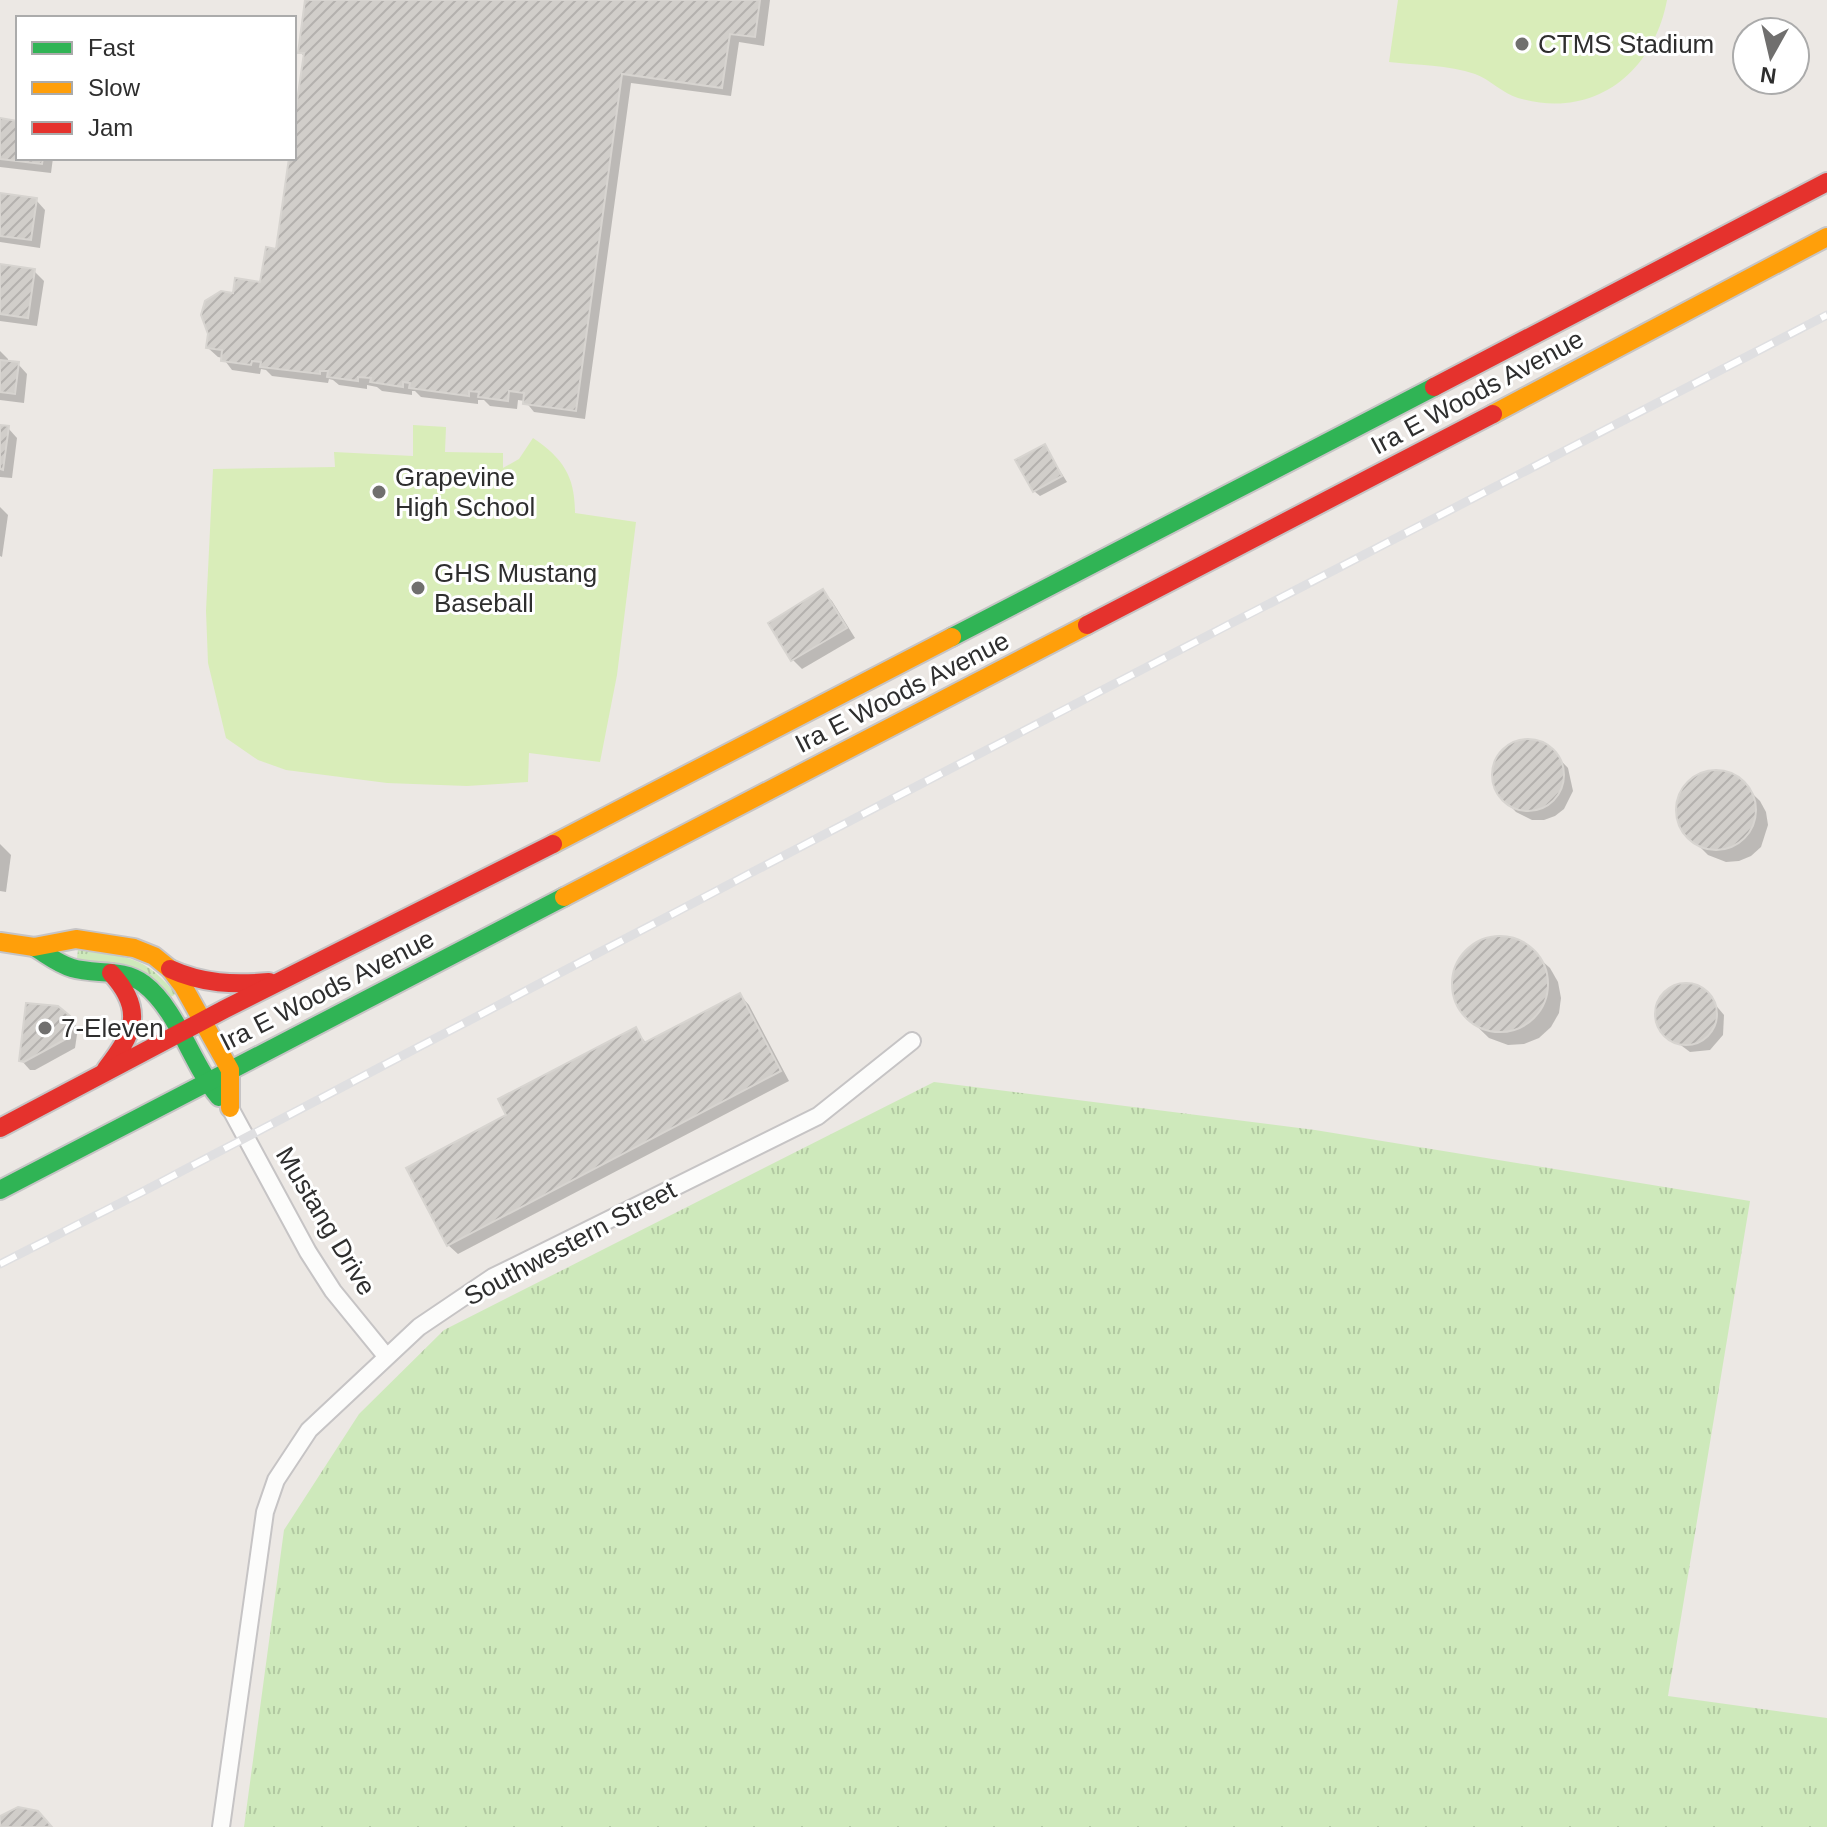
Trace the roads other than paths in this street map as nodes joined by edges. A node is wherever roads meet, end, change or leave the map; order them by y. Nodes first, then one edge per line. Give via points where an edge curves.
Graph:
1 (1827, 182) edge
2 (1827, 237) edge
3 (0, 942) edge
4 (34, 947) junction
5 (170, 969) junction
6 (111, 973) junction
7 (284, 981) junction
8 (202, 1021) junction
9 (179, 1034) junction
10 (912, 1041) dead end
11 (230, 1070) junction
12 (99, 1077) junction
13 (205, 1083) junction
14 (230, 1108) junction
15 (0, 1128) edge
16 (0, 1190) edge
17 (386, 1356) junction
18 (221, 1827) edge

1 - 7 main road, Ira E Woods Avenue
2 - 11 main road, Ira E Woods Avenue
3 - 4 main road, Mustang Drive
4 - 5 main road, Mustang Drive via 76,939 109,943 154,956
4 - 6 main road, Mustang Drive via 71,968
5 - 7 main road via 210,983
5 - 8 main road, Mustang Drive
6 - 9 main road, Mustang Drive via 145,985
6 - 12 main road via 131,995 133,1023 121,1050
7 - 8 main road, Ira E Woods Avenue
8 - 9 main road, Ira E Woods Avenue
8 - 11 main road, Mustang Drive
9 - 12 main road, Ira E Woods Avenue
9 - 13 main road, Mustang Drive
10 - 17 street, Southwestern Street via 818,1116 493,1277
11 - 13 main road, Ira E Woods Avenue
11 - 14 main road, Mustang Drive
12 - 15 main road, Ira E Woods Avenue
13 - 14 main road, Mustang Drive
13 - 16 main road, Ira E Woods Avenue
14 - 17 street, Mustang Drive via 308,1252
17 - 18 street, Southwestern Street via 309,1430 276,1480 265,1512

